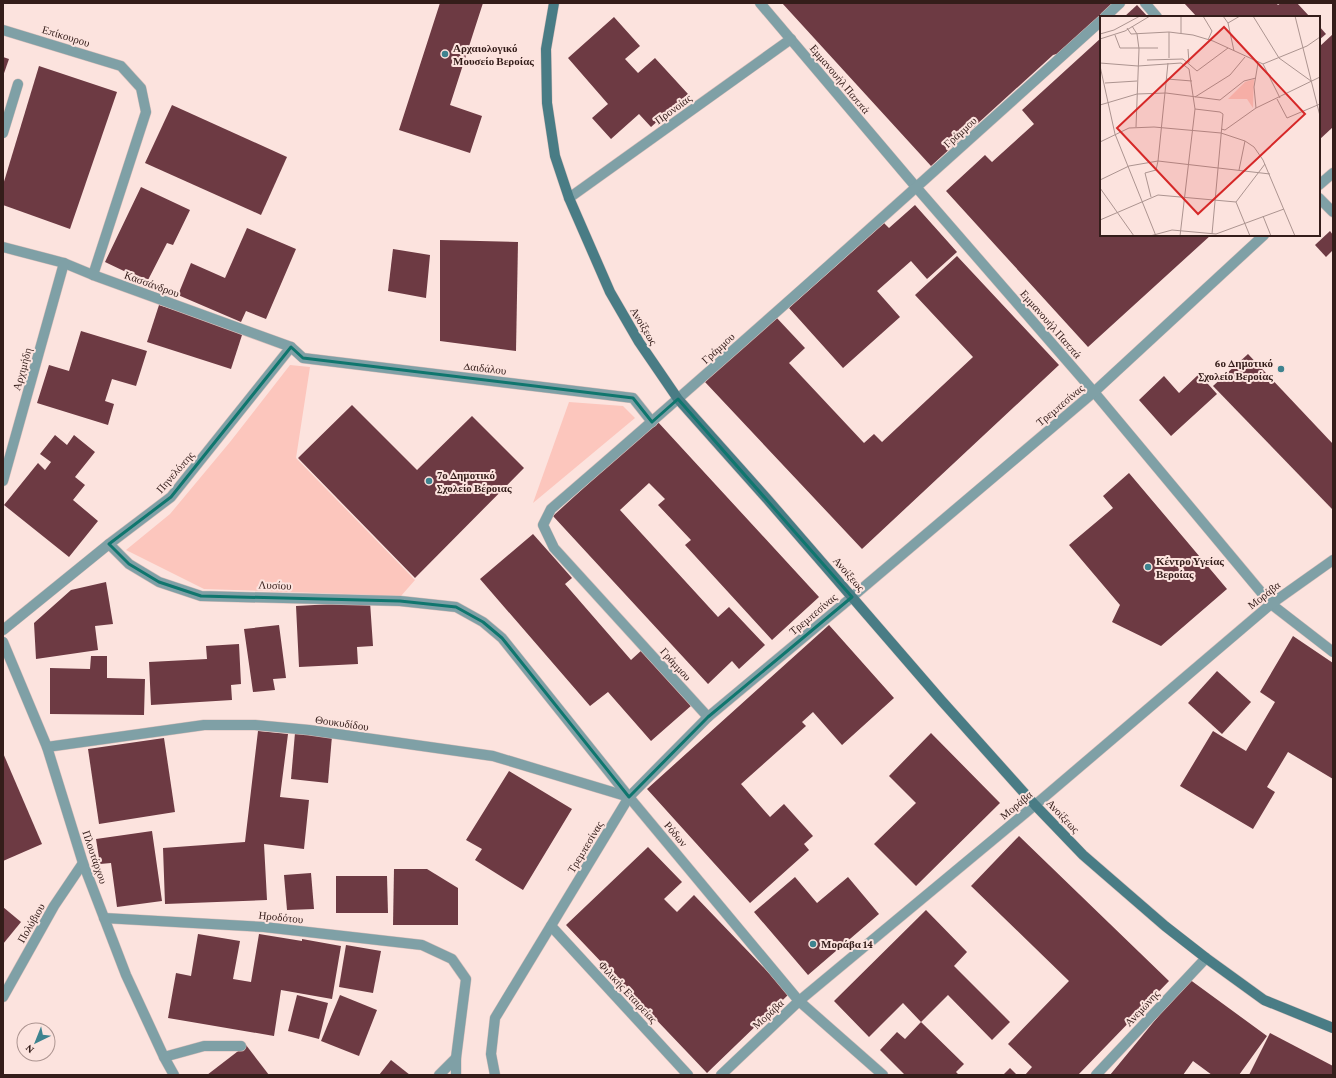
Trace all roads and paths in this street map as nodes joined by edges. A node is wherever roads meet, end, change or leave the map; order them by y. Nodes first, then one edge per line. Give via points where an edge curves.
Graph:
1 (554, 3) edge
2 (760, 3) edge
3 (1120, 3) edge
4 (1145, 3) edge
5 (1106, 16) edge
6 (1156, 16) edge
7 (1100, 22) edge
8 (3, 30) edge
9 (791, 39) junction
10 (18, 84) dead end
11 (3, 133) edge
12 (1333, 173) edge
13 (1320, 184) edge
14 (916, 187) junction
15 (569, 198) junction
16 (1320, 199) edge
17 (1333, 212) edge
18 (1263, 236) edge
19 (3, 247) edge
20 (64, 262) junction
21 (93, 275) junction
22 (291, 346) junction
23 (1094, 392) junction
24 (678, 399) junction
25 (652, 422) junction
26 (3, 482) edge
27 (109, 544) junction
28 (1333, 560) edge
29 (852, 597) junction
30 (1271, 604) junction
31 (456, 607) joint
32 (3, 630) edge
33 (3, 642) edge
34 (1333, 652) edge
35 (708, 717) junction
36 (47, 747) junction
37 (629, 797) junction
38 (1035, 805) junction
39 (83, 863) junction
40 (104, 918) junction
41 (551, 926) junction
42 (1206, 958) junction
43 (3, 997) edge
44 (799, 1001) junction
45 (1333, 1028) edge
46 (241, 1046) dead end
47 (164, 1056) junction
48 (456, 1058) junction
49 (174, 1075) edge
50 (440, 1075) edge
51 (456, 1075) edge
52 (495, 1075) edge
53 (688, 1075) edge
54 (721, 1075) edge
55 (883, 1075) edge
56 (1096, 1075) edge

1 - 15 main road, Ανοίξεως via 546,49 547,103 555,156
2 - 9 street, Εμμανουήλ Παππά
3 - 5 street
4 - 6 street
7 - 14 street, Γράμμου
8 - 21 street, Επίκουρου via 121,66 141,88 146,112
9 - 14 street, Εμμανουήλ Παππά
9 - 15 street, Προνοίας
10 - 11 street
12 - 13 street
14 - 23 street, Εμμανουήλ Παππά
14 - 24 street, Γράμμου
15 - 24 main road, Ανοίξεως via 610,292 639,342
16 - 17 street
18 - 23 street, Τρεμπεσίνας
19 - 20 street, Κασσάνδρου
20 - 21 street, Κασσάνδρου
20 - 26 street, Αρχιμήδη
21 - 22 street, Κασσάνδρου
22 - 25 street, Δαιδάλου via 303,358 634,398
22 - 27 street, Πηνελόπης via 171,497
23 - 29 street, Τρεμπεσίνας
23 - 30 street, Εμμανουήλ Παππά
24 - 25 street, Γράμμου
24 - 29 main road, Ανοίξεως
25 - 35 street, Γράμμου via 551,509 543,525 554,548
27 - 31 street, Λυσίου via 129,564 159,582 201,596 400,601
27 - 32 street, Πηνελόπης
28 - 30 street, Μοράβα
29 - 35 street, Τρεμπεσίνας
29 - 38 main road, Ανοίξεως
30 - 34 street, Εμμανουήλ Παππά
30 - 38 street, Μοράβα
31 - 37 street, Ρόδων via 483,622 502,638
33 - 36 street, Πλουτάρχου
35 - 37 street, Τρεμπεσίνας
36 - 37 street, Θουκυδίδου via 204,725 255,725 309,730 493,756
36 - 39 street, Πλουτάρχου
37 - 41 street, Τρεμπεσίνας
37 - 44 street, Ρόδων
38 - 42 main road, Ανοίξεως via 1083,855
38 - 44 street, Μοράβα
39 - 40 street, Πλουτάρχου
39 - 43 street, Πολύβιου via 54,906
40 - 47 street, Πλουτάρχου via 126,975
40 - 48 street, Ηροδότου via 264,927 422,945 452,959 466,979
41 - 52 street, Τρεμπεσίνας via 495,1018 491,1054
41 - 53 street, Φιλικής Εταιρείας
42 - 45 main road, Ανοίξεως via 1264,1000
42 - 56 street, Ανεμώνης
44 - 54 street, Μοράβα
44 - 55 street, Ρόδων
46 - 47 street via 204,1046
47 - 49 street, Πλουτάρχου
48 - 50 street
48 - 51 street

